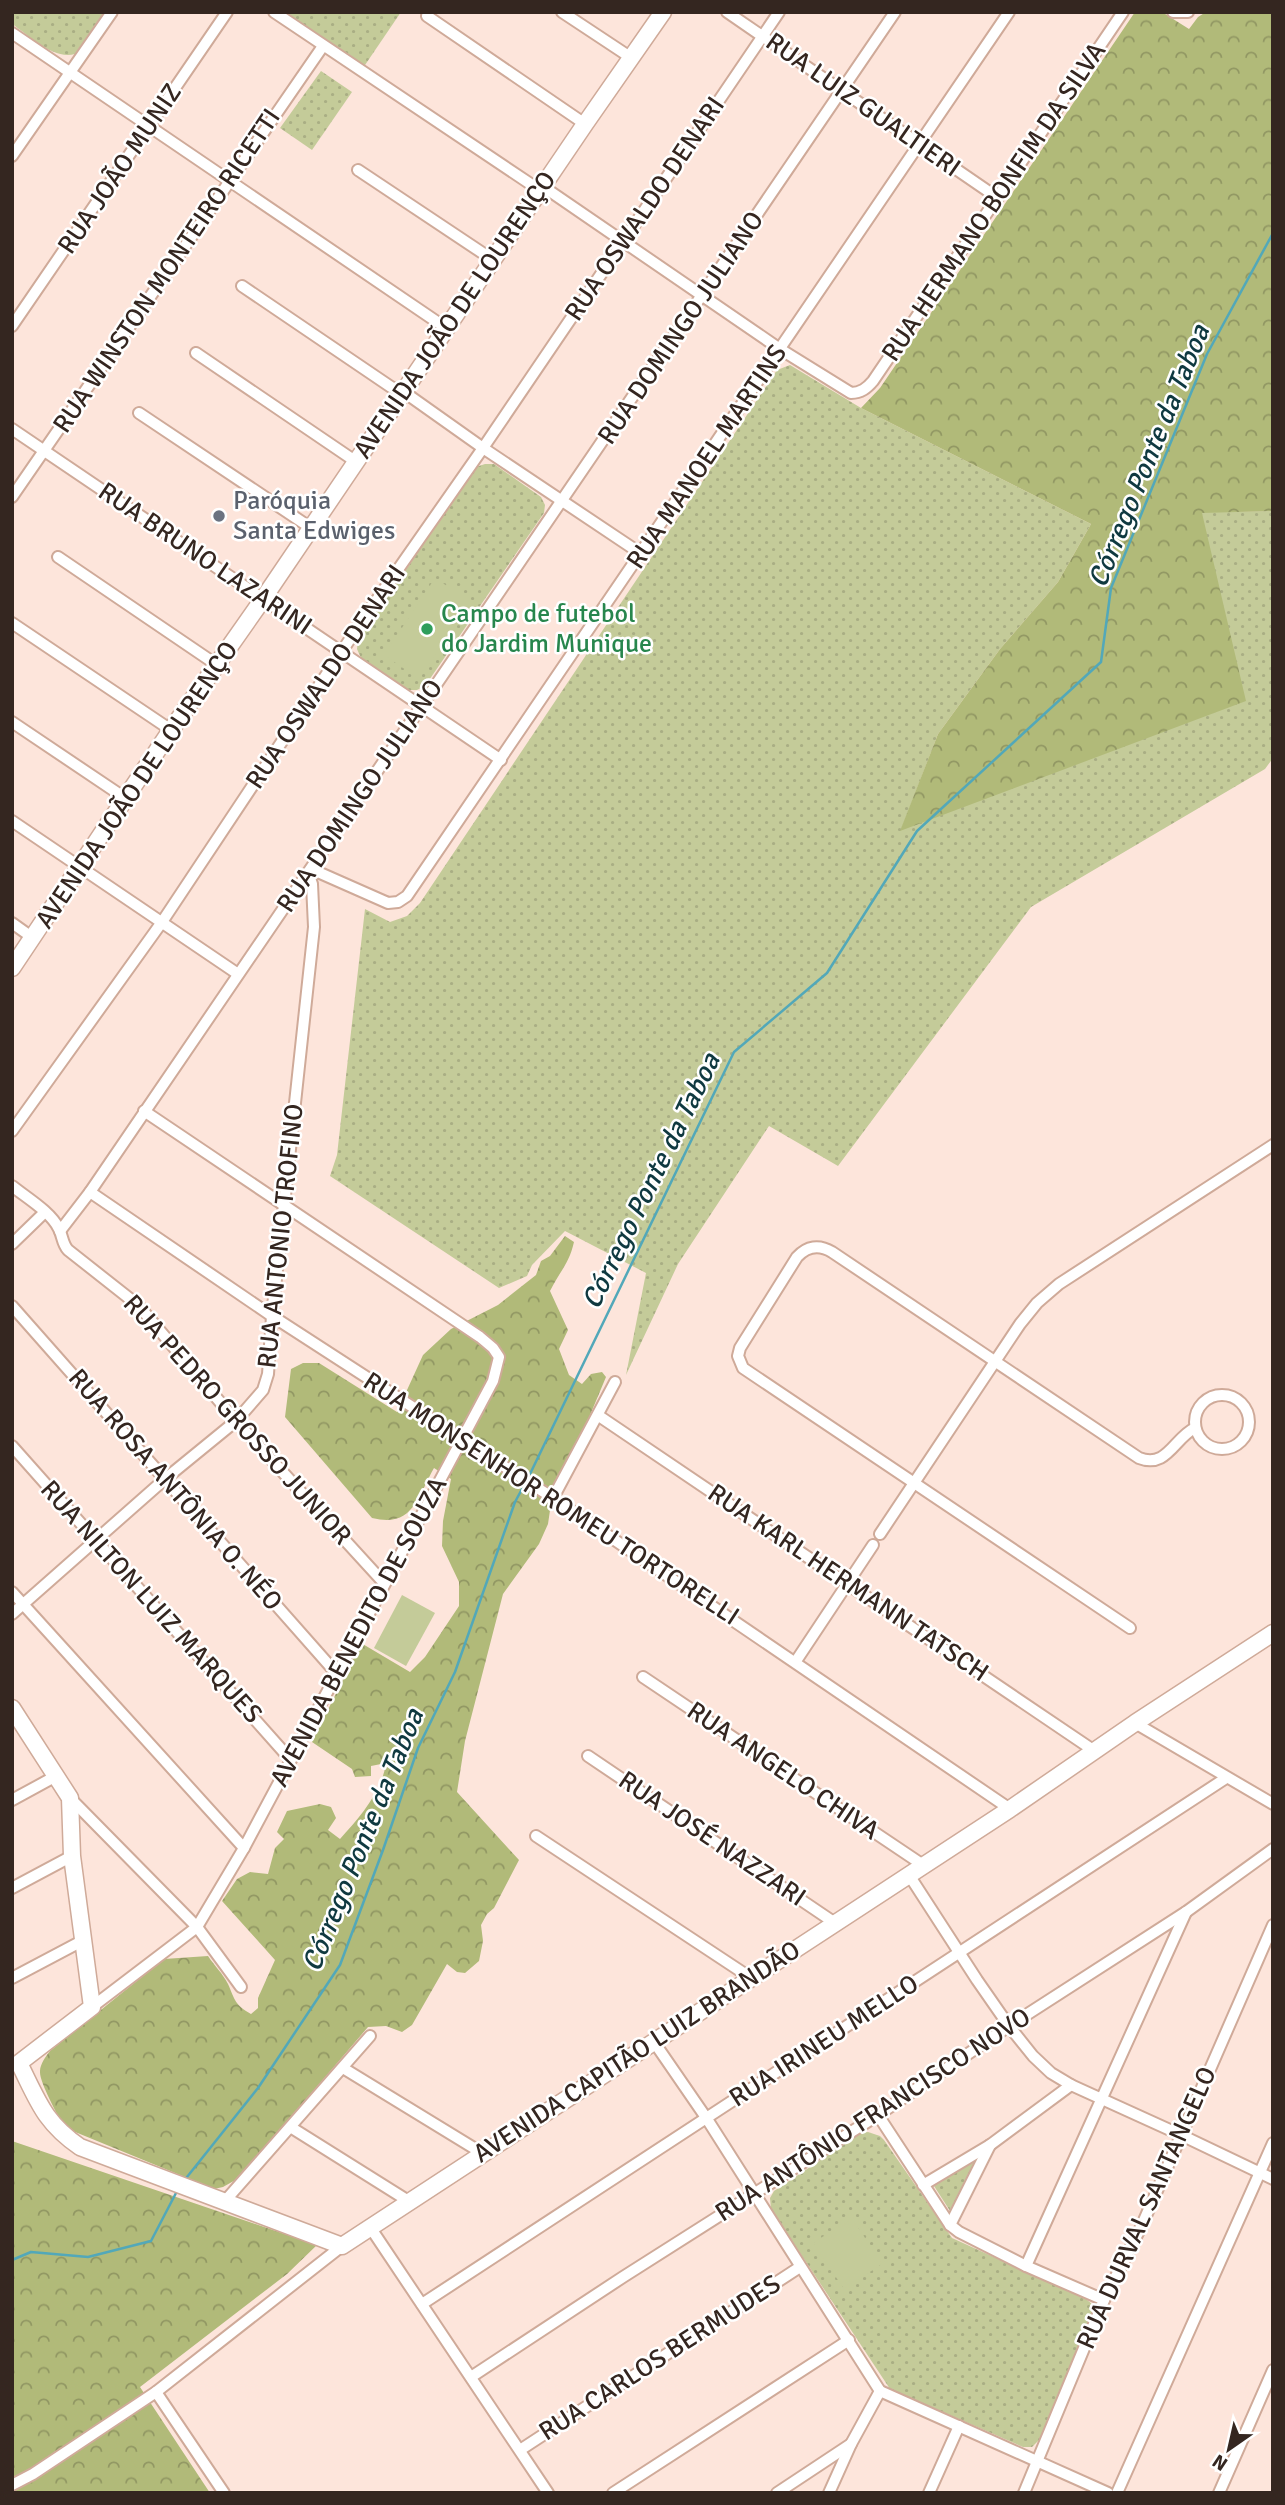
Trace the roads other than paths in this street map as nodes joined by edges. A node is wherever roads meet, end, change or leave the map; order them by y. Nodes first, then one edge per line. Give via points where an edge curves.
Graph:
1 (112, 12) edge
2 (228, 12) edge
3 (274, 12) edge
4 (562, 12) edge
5 (663, 12) edge
6 (727, 12) edge
7 (779, 12) edge
8 (895, 12) edge
9 (1009, 12) edge
10 (1122, 12) edge
11 (1173, 12) edge
12 (1188, 13) edge
13 (427, 16) dead end
14 (12, 33) edge
15 (763, 36) junction
16 (323, 46) junction
17 (630, 58) junction
18 (70, 72) junction
19 (842, 91) junction
20 (585, 124) junction
21 (149, 127) junction
22 (920, 145) junction
23 (12, 156) edge
24 (358, 170) dead end
25 (230, 181) junction
26 (542, 188) junction
27 (998, 198) junction
28 (623, 241) junction
29 (493, 260) junction
30 (242, 286) dead end
31 (703, 296) junction
32 (12, 326) edge
33 (446, 328) junction
34 (780, 349) junction
35 (196, 353) dead end
36 (404, 392) junction
37 (139, 413) dead end
38 (12, 429) edge
39 (483, 448) junction
40 (44, 451) junction
41 (355, 461) junction
42 (12, 497) edge
43 (562, 501) junction
44 (310, 528) junction
45 (640, 553) junction
46 (58, 557) dead end
47 (263, 599) junction
48 (12, 623) edge
49 (342, 652) junction
50 (217, 665) junction
51 (421, 707) junction
52 (12, 722) edge
53 (171, 730) junction
54 (501, 760) junction
55 (125, 798) junction
56 (12, 821) edge
57 (81, 867) junction
58 (310, 871) junction
59 (162, 922) junction
60 (12, 923) edge
61 (33, 938) junction
62 (12, 968) edge
63 (238, 974) junction
64 (144, 1111) junction
65 (12, 1132) edge
66 (1273, 1145) edge
67 (12, 1186) edge
68 (90, 1192) junction
69 (284, 1206) junction
70 (44, 1213) junction
71 (61, 1231) junction
72 (12, 1244) edge
73 (12, 1306) edge
74 (272, 1316) junction
75 (995, 1362) junction
76 (615, 1382) dead end
77 (599, 1416) junction
78 (236, 1421) junction
79 (1195, 1428) junction
80 (463, 1441) junction
81 (12, 1446) edge
82 (165, 1479) junction
83 (914, 1484) junction
84 (554, 1498) junction
85 (880, 1534) dead end
86 (96, 1541) junction
87 (873, 1545) dead end
88 (848, 1582) junction
89 (384, 1583) junction
90 (12, 1592) edge
91 (24, 1605) junction
92 (12, 1614) edge
93 (1130, 1628) dead end
94 (1273, 1633) edge
95 (796, 1661) junction
96 (337, 1674) junction
97 (643, 1678) dead end
98 (13, 1710) edge
99 (1135, 1723) junction
100 (1096, 1752) junction
101 (588, 1756) dead end
102 (290, 1759) junction
103 (56, 1776) junction
104 (1226, 1778) junction
105 (70, 1798) junction
106 (12, 1800) edge
107 (1273, 1804) edge
108 (1010, 1810) junction
109 (536, 1836) dead end
110 (244, 1848) junction
111 (1273, 1849) edge
112 (72, 1856) junction
113 (923, 1865) junction
114 (909, 1875) junction
115 (12, 1888) edge
116 (1186, 1912) junction
117 (835, 1923) junction
118 (1273, 1925) edge
119 (197, 1927) junction
120 (82, 1941) junction
121 (959, 1952) junction
122 (12, 1978) edge
123 (751, 1978) junction
124 (241, 1987) dead end
125 (92, 2007) junction
126 (1009, 2026) junction
127 (370, 2036) dead end
128 (654, 2042) junction
129 (16, 2065) edge
130 (343, 2068) junction
131 (1070, 2085) junction
132 (1100, 2098) junction
133 (878, 2115) junction
134 (707, 2119) junction
135 (292, 2128) junction
136 (1181, 2135) junction
137 (1273, 2143) edge
138 (990, 2145) junction
139 (482, 2153) junction
140 (1260, 2173) junction
141 (1273, 2179) edge
142 (923, 2185) junction
143 (754, 2194) junction
144 (225, 2202) junction
145 (410, 2202) junction
146 (950, 2225) junction
147 (370, 2227) junction
148 (342, 2246) junction
149 (1026, 2266) junction
150 (800, 2267) junction
151 (1104, 2300) junction
152 (422, 2304) junction
153 (849, 2340) junction
154 (1273, 2370) edge
155 (471, 2377) junction
156 (880, 2391) junction
157 (156, 2392) junction
158 (959, 2426) junction
159 (851, 2444) junction
160 (520, 2450) junction
161 (1038, 2461) junction
162 (12, 2485) edge
163 (224, 2493) edge
164 (548, 2493) edge
165 (613, 2493) edge
166 (777, 2493) edge
167 (830, 2493) edge
168 (929, 2493) edge
169 (1024, 2493) edge
170 (1108, 2493) edge
171 (1117, 2493) edge
172 (1219, 2493) edge

1 - 18 street
2 - 21 street, RUA JOÃO MUNIZ
3 - 16 street
4 - 17 street
5 - 17 street, AVENIDA JOÃO DE LOURENÇO
6 - 15 street, RUA LUIZ GUALTIERI
7 - 15 street, RUA OSWALDO DENARI
8 - 19 street, RUA DOMINGO JULIANO
9 - 22 street, RUA MANOEL MARTINS
10 - 27 street, RUA HERMANO BONFIM DA SILVA
11 - 12 street
13 - 20 street
14 - 18 street
15 - 19 street, RUA LUIZ GUALTIERI
15 - 28 street, RUA OSWALDO DENARI
16 - 25 street, RUA WINSTON MONTEIRO RICETTI
16 - 26 street
17 - 20 street, AVENIDA JOÃO DE LOURENÇO
18 - 21 street
18 - 23 street
19 - 22 street, RUA LUIZ GUALTIERI
19 - 31 street, RUA DOMINGO JULIANO
20 - 26 street, AVENIDA JOÃO DE LOURENÇO
21 - 25 street
21 - 32 street, RUA JOÃO MUNIZ
22 - 27 street, RUA LUIZ GUALTIERI
22 - 34 street, RUA MANOEL MARTINS
24 - 29 street
25 - 33 street
25 - 40 street, RUA WINSTON MONTEIRO RICETTI
26 - 28 street
26 - 29 street, AVENIDA JOÃO DE LOURENÇO
27 - 34 street, RUA HERMANO BONFIM DA SILVA via 864,390 851,393
28 - 31 street
28 - 39 street, RUA OSWALDO DENARI
29 - 33 street, AVENIDA JOÃO DE LOURENÇO
30 - 36 street
31 - 34 street
31 - 43 street, RUA DOMINGO JULIANO
33 - 36 street, AVENIDA JOÃO DE LOURENÇO
34 - 45 street, RUA MANOEL MARTINS
35 - 41 street
36 - 39 street
36 - 41 street, AVENIDA JOÃO DE LOURENÇO
37 - 44 street
38 - 40 street, RUA BRUNO LAZARINI
39 - 43 street
39 - 49 street, RUA OSWALDO DENARI
40 - 42 street, RUA WINSTON MONTEIRO RICETTI
40 - 47 street, RUA BRUNO LAZARINI
41 - 44 street, AVENIDA JOÃO DE LOURENÇO
43 - 45 street
43 - 51 street, RUA DOMINGO JULIANO
44 - 47 street, AVENIDA JOÃO DE LOURENÇO
45 - 54 street, RUA MANOEL MARTINS
46 - 50 street
47 - 49 street, RUA BRUNO LAZARINI
47 - 50 street, AVENIDA JOÃO DE LOURENÇO
48 - 53 street
49 - 51 street, RUA BRUNO LAZARINI
49 - 59 street, RUA OSWALDO DENARI
50 - 53 street, AVENIDA JOÃO DE LOURENÇO
51 - 54 street, RUA BRUNO LAZARINI
51 - 58 street, RUA DOMINGO JULIANO
52 - 55 street
53 - 55 street, AVENIDA JOÃO DE LOURENÇO
54 - 58 street, RUA MANOEL MARTINS via 402,900 388,903
55 - 57 street, AVENIDA JOÃO DE LOURENÇO
56 - 57 street
57 - 59 street
57 - 61 street, AVENIDA JOÃO DE LOURENÇO
58 - 63 street, RUA DOMINGO JULIANO
58 - 69 street, RUA ANTONIO TROFINO via 314,927
59 - 63 street
59 - 65 street, RUA OSWALDO DENARI
60 - 61 street
61 - 62 street, AVENIDA JOÃO DE LOURENÇO
63 - 64 street, RUA DOMINGO JULIANO
64 - 68 street, RUA DOMINGO JULIANO
64 - 69 street
66 - 75 street via 1059,1284 1028,1313
67 - 70 street, RUA PEDRO GROSSO JUNIOR
68 - 71 street, RUA DOMINGO JULIANO
68 - 74 street, RUA MONSENHOR ROMEU TORTORELLI
69 - 74 street, RUA ANTONIO TROFINO
69 - 80 street, AVENIDA BENEDITO DE SOUZA via 480,1337 497,1353 499,1364
70 - 71 street, RUA PEDRO GROSSO JUNIOR
70 - 72 street
71 - 78 street, RUA PEDRO GROSSO JUNIOR via 68,1250 139,1306
73 - 82 street, RUA ROSA ANTÔNIA O. NÉO
74 - 78 street, RUA ANTONIO TROFINO via 267,1380
74 - 80 street, RUA MONSENHOR ROMEU TORTORELLI
75 - 79 street via 1144,1460 1166,1456
75 - 83 street
75 - 83 street via 827,1249 811,1248 797,1257 740,1348 741,1365
76 - 77 street
77 - 84 street
77 - 88 street, RUA KARL HERMANN TATSCH
78 - 82 street, RUA ANTONIO TROFINO
78 - 89 street, RUA PEDRO GROSSO JUNIOR
79 - 79 street via 1206,1444 1231,1448 1246,1435 1249,1416 1238,1400 1213,1396 1198,1409
80 - 84 street, RUA MONSENHOR ROMEU TORTORELLI
80 - 89 street, AVENIDA BENEDITO DE SOUZA
81 - 86 street, RUA NILTON LUIZ MARQUES
82 - 86 street, RUA ANTONIO TROFINO
82 - 96 street, RUA ROSA ANTÔNIA O. NÉO
83 - 85 street
83 - 93 street
84 - 95 street, RUA MONSENHOR ROMEU TORTORELLI
86 - 91 street, RUA ANTONIO TROFINO
86 - 102 street, RUA NILTON LUIZ MARQUES
87 - 88 street
88 - 95 street
88 - 100 street, RUA KARL HERMANN TATSCH
89 - 96 street, AVENIDA BENEDITO DE SOUZA
90 - 91 street
91 - 92 street, RUA ANTONIO TROFINO
91 - 110 street
94 - 99 street, AVENIDA CAPITÃO LUIZ BRANDÃO
95 - 108 street, RUA MONSENHOR ROMEU TORTORELLI
96 - 102 street, AVENIDA BENEDITO DE SOUZA
97 - 113 street, RUA ANGELO CHIVA
98 - 103 street
99 - 100 street, AVENIDA CAPITÃO LUIZ BRANDÃO
99 - 104 street
100 - 108 street, AVENIDA CAPITÃO LUIZ BRANDÃO
101 - 117 street, RUA JOSÉ NAZZARI
102 - 110 street, AVENIDA BENEDITO DE SOUZA
103 - 105 street
103 - 106 street
104 - 107 street
104 - 121 street, RUA IRINEU MELLO
105 - 112 street
105 - 119 street
108 - 113 street, AVENIDA CAPITÃO LUIZ BRANDÃO
109 - 123 street
110 - 119 street, AVENIDA BENEDITO DE SOUZA
111 - 116 street, RUA ANTÔNIO FRANCISCO NOVO
112 - 115 street
112 - 120 street
113 - 114 street, AVENIDA CAPITÃO LUIZ BRANDÃO
114 - 117 street, AVENIDA CAPITÃO LUIZ BRANDÃO
114 - 121 street
116 - 126 street, RUA ANTÔNIO FRANCISCO NOVO
116 - 132 street
117 - 123 street, AVENIDA CAPITÃO LUIZ BRANDÃO
118 - 136 street, RUA DURVAL SANTANGELO
119 - 124 street
119 - 125 street
120 - 122 street
120 - 125 street
121 - 126 street
121 - 134 street, RUA IRINEU MELLO
123 - 128 street, AVENIDA CAPITÃO LUIZ BRANDÃO
125 - 129 street
126 - 131 street via 1033,2056
126 - 133 street, RUA ANTÔNIO FRANCISCO NOVO
127 - 130 street
128 - 134 street
128 - 139 street, AVENIDA CAPITÃO LUIZ BRANDÃO
129 - 144 street via 48,2120 80,2147
130 - 135 street
130 - 139 street
131 - 132 street
131 - 138 street
132 - 136 street
132 - 149 street
133 - 142 street
133 - 143 street, RUA ANTÔNIO FRANCISCO NOVO
134 - 143 street
134 - 152 street, RUA IRINEU MELLO
135 - 144 street
135 - 145 street
136 - 140 street
136 - 151 street, RUA DURVAL SANTANGELO
137 - 140 street
138 - 142 street
138 - 146 street
139 - 145 street, AVENIDA CAPITÃO LUIZ BRANDÃO
140 - 141 street
140 - 171 street
142 - 146 street
143 - 150 street
143 - 155 street, RUA ANTÔNIO FRANCISCO NOVO
144 - 148 street
145 - 147 street, AVENIDA CAPITÃO LUIZ BRANDÃO
146 - 149 street
147 - 148 street, AVENIDA CAPITÃO LUIZ BRANDÃO
147 - 152 street
148 - 157 street, AVENIDA CAPITÃO LUIZ BRANDÃO
149 - 151 street
150 - 153 street
150 - 160 street, RUA CARLOS BERMUDES
151 - 161 street, RUA DURVAL SANTANGELO
152 - 155 street
153 - 156 street
153 - 165 street
154 - 172 street
155 - 160 street
156 - 158 street
156 - 159 street
157 - 162 street, AVENIDA CAPITÃO LUIZ BRANDÃO
157 - 163 street
158 - 161 street
158 - 168 street
159 - 166 street
159 - 167 street
160 - 164 street
161 - 169 street, RUA DURVAL SANTANGELO
161 - 170 street

